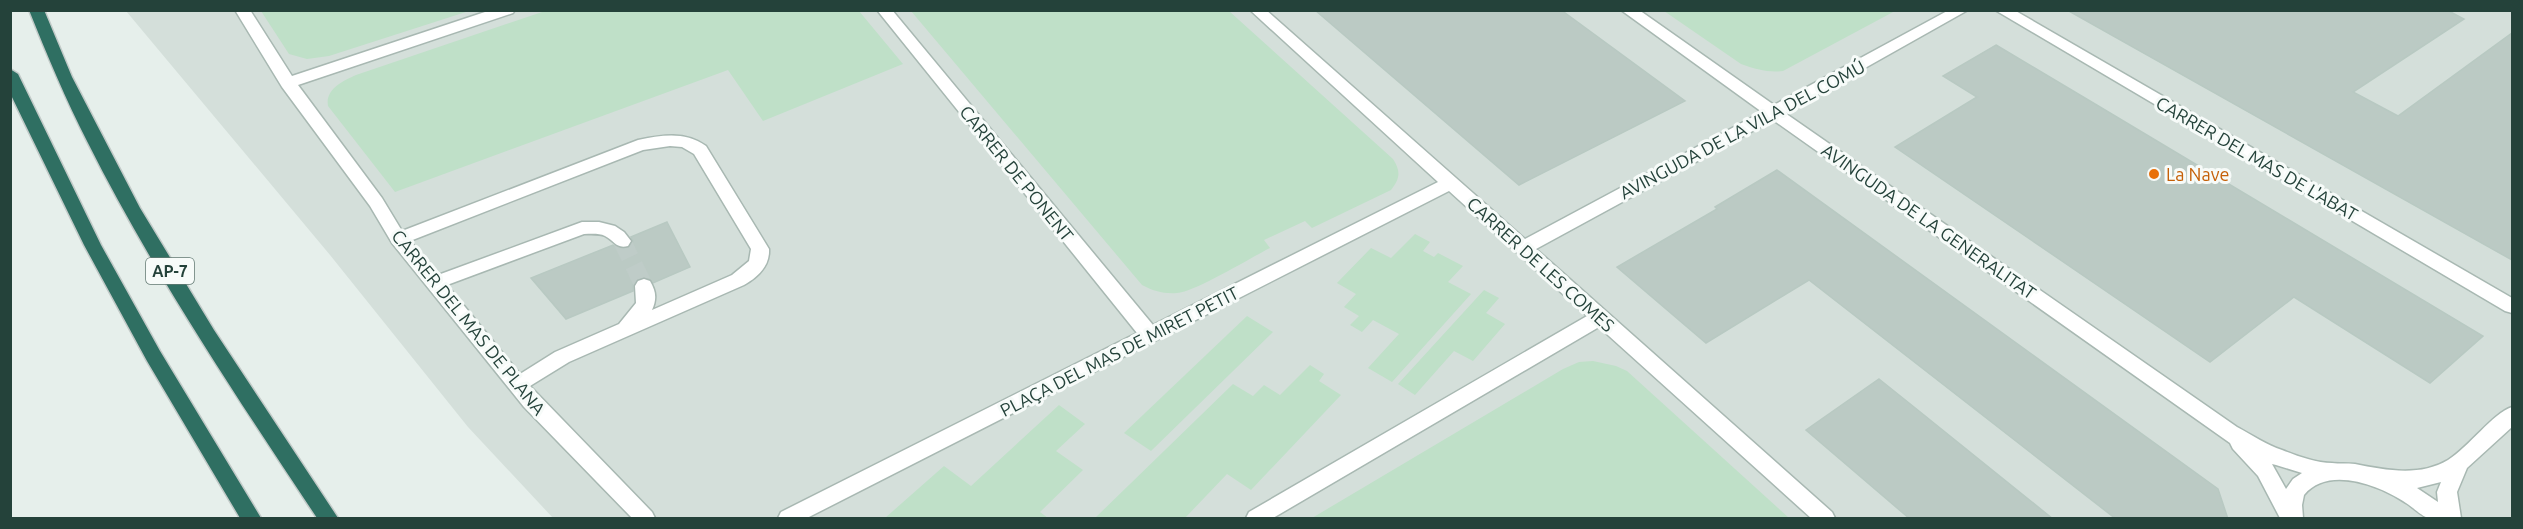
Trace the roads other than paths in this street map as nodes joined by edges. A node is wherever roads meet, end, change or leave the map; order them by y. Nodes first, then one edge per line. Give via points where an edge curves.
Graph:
1 (36, 10) edge
2 (242, 10) edge
3 (508, 10) edge
4 (884, 10) edge
5 (1257, 10) edge
6 (1628, 10) edge
7 (1961, 10) edge
8 (2002, 10) edge
9 (10, 74) edge
10 (288, 83) junction
11 (1773, 112) junction
12 (1450, 183) junction
13 (398, 240) junction
14 (621, 241) tunnel mouth
15 (1524, 248) junction
16 (434, 283) junction
17 (644, 286) tunnel mouth
18 (2512, 306) edge
19 (1600, 317) junction
20 (1150, 335) junction
21 (608, 337) junction
22 (518, 386) junction
23 (2512, 415) edge
24 (2230, 433) junction
25 (2459, 464) junction
26 (2330, 472) junction
27 (2358, 473) junction
28 (251, 519) edge
29 (328, 519) edge
30 (645, 519) edge
31 (788, 519) edge
32 (1256, 519) edge
33 (1825, 519) edge
34 (2292, 519) edge
35 (2441, 519) edge
36 (2451, 519) edge

1 - 29 highway, AP-7 via 79,108 155,247
2 - 10 street, CARRER DEL MAS DE PLANA
3 - 10 street
4 - 20 street, CARRER DE PONENT
5 - 12 street, CARRER DE LES COMES
6 - 11 street, AVINGUDA DE LA GENERALITAT
7 - 11 street, AVINGUDA DE LA VILA DEL COMÚ
8 - 18 street, CARRER DEL MAS DE L'ABAT
9 - 28 highway via 37,136 127,311
10 - 13 street, CARRER DEL MAS DE PLANA via 376,201
11 - 15 street, AVINGUDA DE LA VILA DEL COMÚ
11 - 24 street, AVINGUDA DE LA GENERALITAT
12 - 15 street, CARRER DE LES COMES
12 - 20 street, PLAÇA DEL MAS DE MIRET PETIT
13 - 16 street, CARRER DEL MAS DE PLANA
13 - 21 street via 638,146 666,140 686,142 700,150 760,249 758,262 738,280
14 - 16 street via 605,228 582,228
15 - 19 street, CARRER DE LES COMES
16 - 22 street, CARRER DEL MAS DE PLANA
17 - 21 street via 647,301 643,309
19 - 32 street
19 - 33 street, CARRER DE LES COMES
20 - 31 street, PLAÇA DEL MAS DE MIRET PETIT
21 - 22 street via 562,357
22 - 30 street, CARRER DEL MAS DE PLANA
23 - 25 street
24 - 26 street, AVINGUDA DE LA GENERALITAT via 2276,457
24 - 34 street, AVINGUDA DE LA GENERALITAT via 2265,470
25 - 27 street via 2415,480
25 - 36 street via 2447,492
26 - 27 street
26 - 34 street via 2308,477 2295,490 2290,509
27 - 35 street via 2411,495

